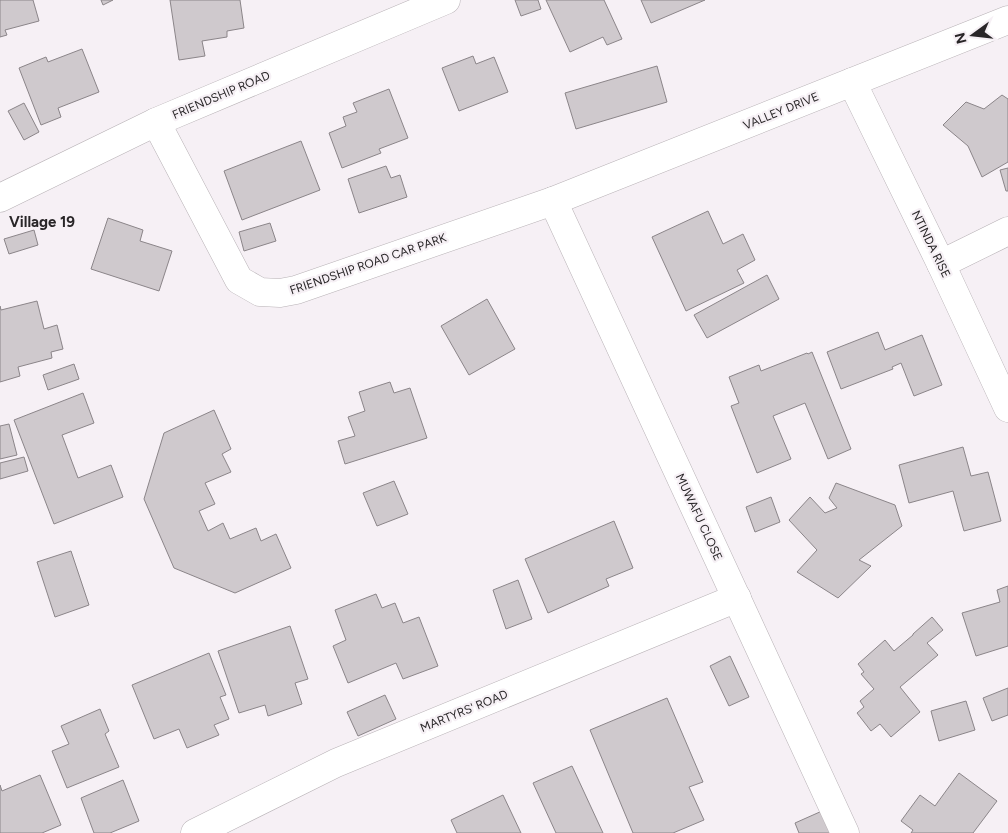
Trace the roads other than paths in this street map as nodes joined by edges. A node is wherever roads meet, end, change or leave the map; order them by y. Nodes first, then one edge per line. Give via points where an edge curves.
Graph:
1 (446, 0) edge
2 (1008, 20) edge
3 (852, 82) junction
4 (156, 122) junction
5 (0, 198) edge
6 (553, 201) junction
7 (1008, 230) edge
8 (941, 264) junction
9 (1008, 408) edge
10 (737, 598) junction
11 (195, 833) edge
12 (845, 833) edge

1 - 4 street, FRIENDSHIP ROAD
2 - 3 street, VALLEY DRIVE
3 - 6 street, VALLEY DRIVE
3 - 8 street, NTINDA RISE
4 - 5 street, FRIENDSHIP ROAD
4 - 6 street, FRIENDSHIP ROAD CAR PARK via 238,280 260,292 296,290
6 - 10 street, MUWAFU CLOSE
7 - 8 street
8 - 9 street, NTINDA RISE
10 - 11 street, MARTYRS' ROAD via 336,764
10 - 12 street, MUWAFU CLOSE

